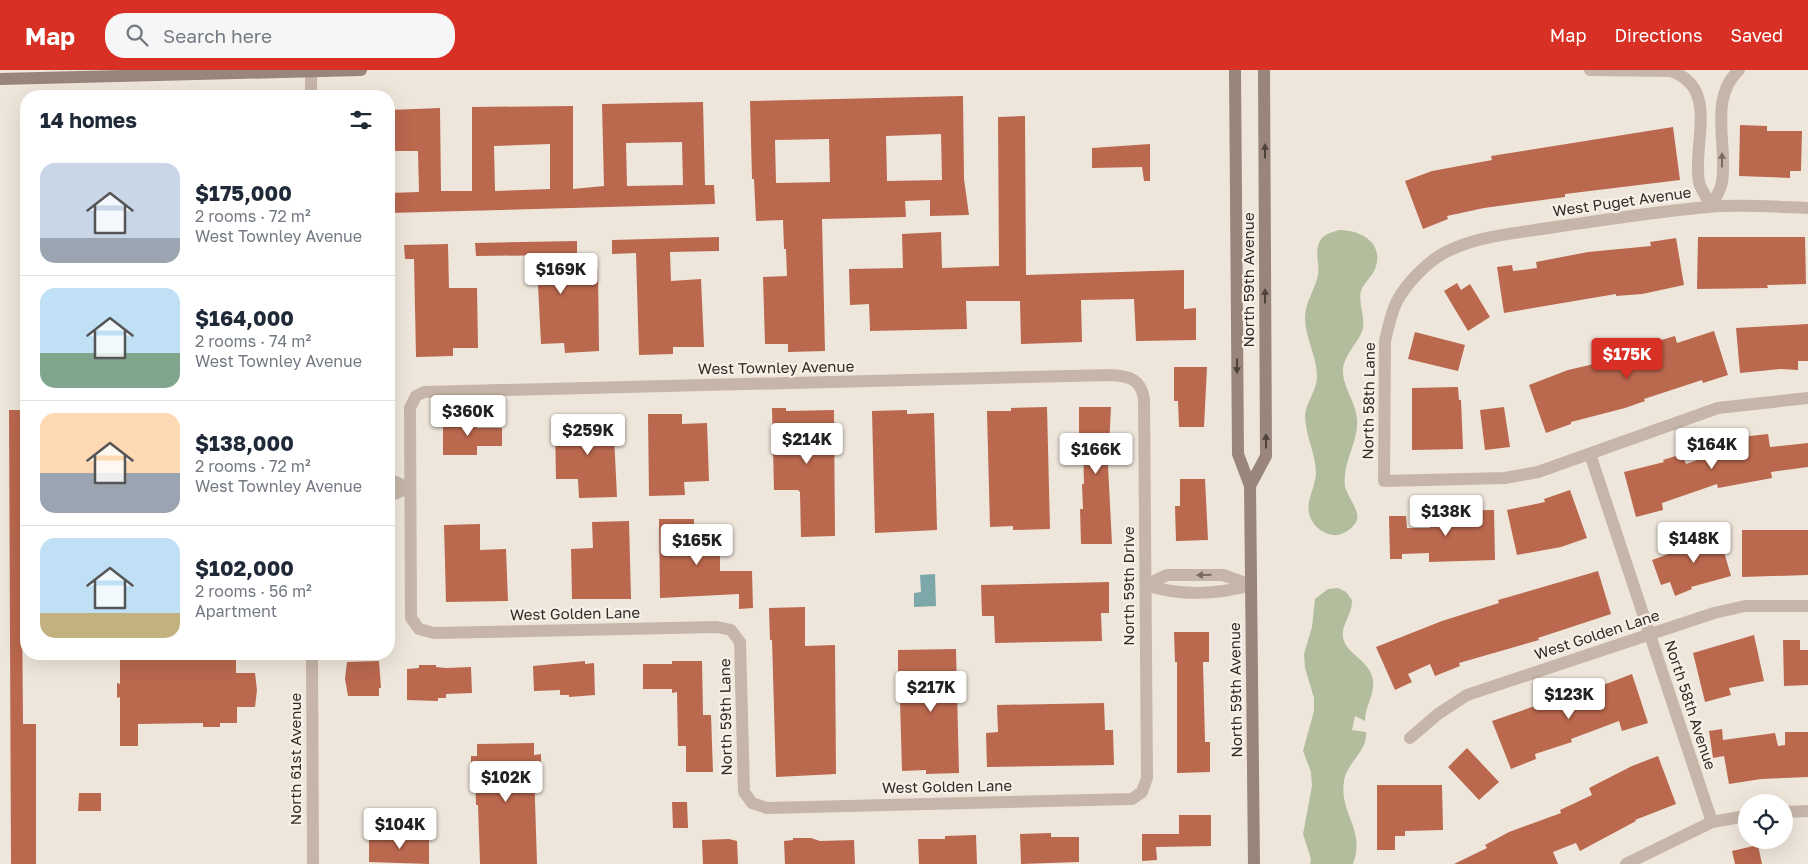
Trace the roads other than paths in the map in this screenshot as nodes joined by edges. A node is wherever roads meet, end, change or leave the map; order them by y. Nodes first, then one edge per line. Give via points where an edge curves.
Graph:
1 (362, 70) edge
2 (1235, 70) edge
3 (1264, 70) edge
4 (1590, 70) edge
5 (1739, 70) edge
6 (311, 71) junction
7 (0, 79) edge
8 (311, 90) edge
9 (1711, 206) junction
10 (1808, 208) edge
11 (1443, 253) joint
12 (1138, 381) joint
13 (1808, 398) edge
14 (1590, 454) junction
15 (395, 482) edge
16 (1250, 486) junction
17 (409, 488) junction
18 (395, 494) edge
19 (1251, 584) junction
20 (1146, 585) junction
21 (1808, 606) edge
22 (731, 630) joint
23 (1650, 635) junction
24 (312, 660) edge
25 (1410, 738) dead end
26 (1142, 792) joint
27 (752, 803) joint
28 (1808, 811) edge
29 (1793, 812) edge
30 (1738, 817) edge
31 (1712, 822) junction
32 (313, 864) edge
33 (1254, 864) edge
34 (1626, 864) edge

1 - 6 main road
2 -> 16 main road, North 59th Avenue via 1238,454
16 -> 3 main road, North 59th Avenue via 1266,456
4 - 9 street via 1671,71 1694,86 1699,93 1700,106 1700,183
9 -> 5 street via 1722,183 1724,89
6 - 7 main road
6 - 8 street
9 - 10 street, West Puget Avenue
9 - 11 street, West Puget Avenue via 1502,235
11 - 14 street, North 58th Lane via 1408,286 1390,319 1385,341 1384,481 1505,478 1538,472
12 - 17 street, West Townley Avenue via 1111,375 424,392 416,396 410,408
12 - 20 street, North 59th Drive via 1144,399
13 - 14 street via 1718,408
14 - 23 street, North 58th Avenue
15 - 17 street
16 - 19 main road, North 59th Avenue
17 - 18 street
17 - 22 street, West Golden Lane via 410,607 411,618 419,630 434,633 717,627
19 - 20 street via 1223,575 1167,575
19 - 33 main road, North 59th Avenue
20 - 26 street, North 59th Drive via 1147,778
21 - 23 street, West Golden Lane via 1745,606
22 - 27 street, North 59th Lane via 740,642 744,792
23 - 25 street, West Golden Lane via 1466,696
23 - 31 street, North 58th Avenue
24 - 32 street, North 61st Avenue
26 - 27 street, West Golden Lane via 1132,799 1110,800 767,808
28 - 29 street
30 - 31 street
31 - 34 street

